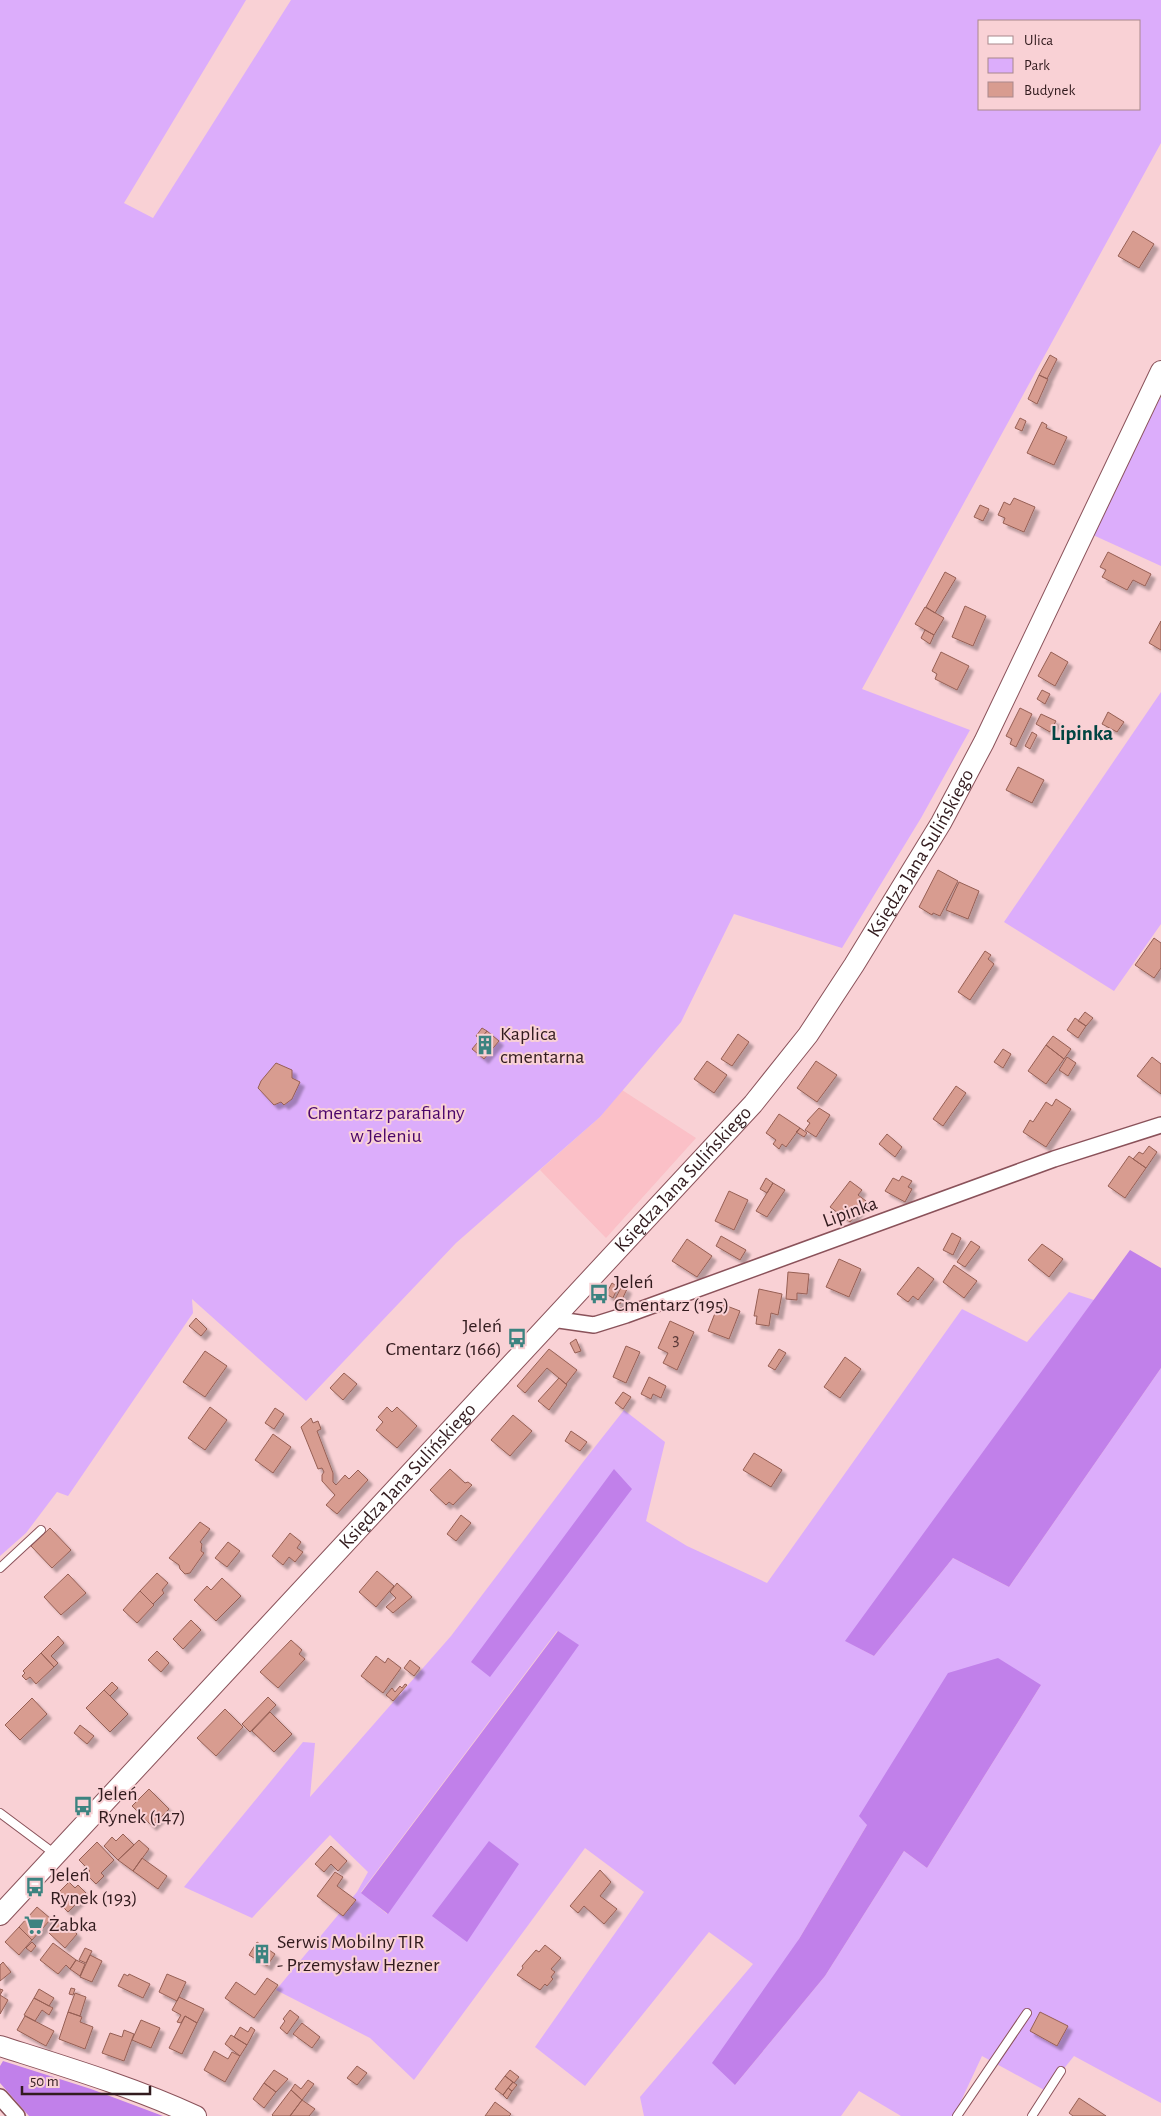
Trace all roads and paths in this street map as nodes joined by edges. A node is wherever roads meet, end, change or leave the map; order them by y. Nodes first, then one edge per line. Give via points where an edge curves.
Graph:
1 (1161, 371) edge
2 (1161, 1125) edge
3 (552, 1319) junction
4 (40, 1530) dead end
5 (0, 1568) edge
6 (0, 1813) edge
7 (56, 1855) junction
8 (0, 1915) edge
9 (1027, 2013) dead end
10 (0, 2046) edge
11 (1061, 2071) dead end
12 (0, 2097) edge
13 (165, 2110) edge
14 (17, 2116) edge
15 (196, 2116) edge
16 (957, 2116) edge
17 (1032, 2116) edge

1 - 3 street, Księdza Jana Sulińskiego via 980,750 942,823 854,966 808,1035 753,1104
2 - 3 street, Lipinka via 1054,1159 626,1315 594,1325
3 - 7 street, Księdza Jana Sulińskiego
4 - 5 lane
6 - 7 lane
7 - 8 street, Księdza Jana Sulińskiego
9 - 16 lane
10 - 13 street
11 - 17 lane
12 - 14 street
13 - 15 street

